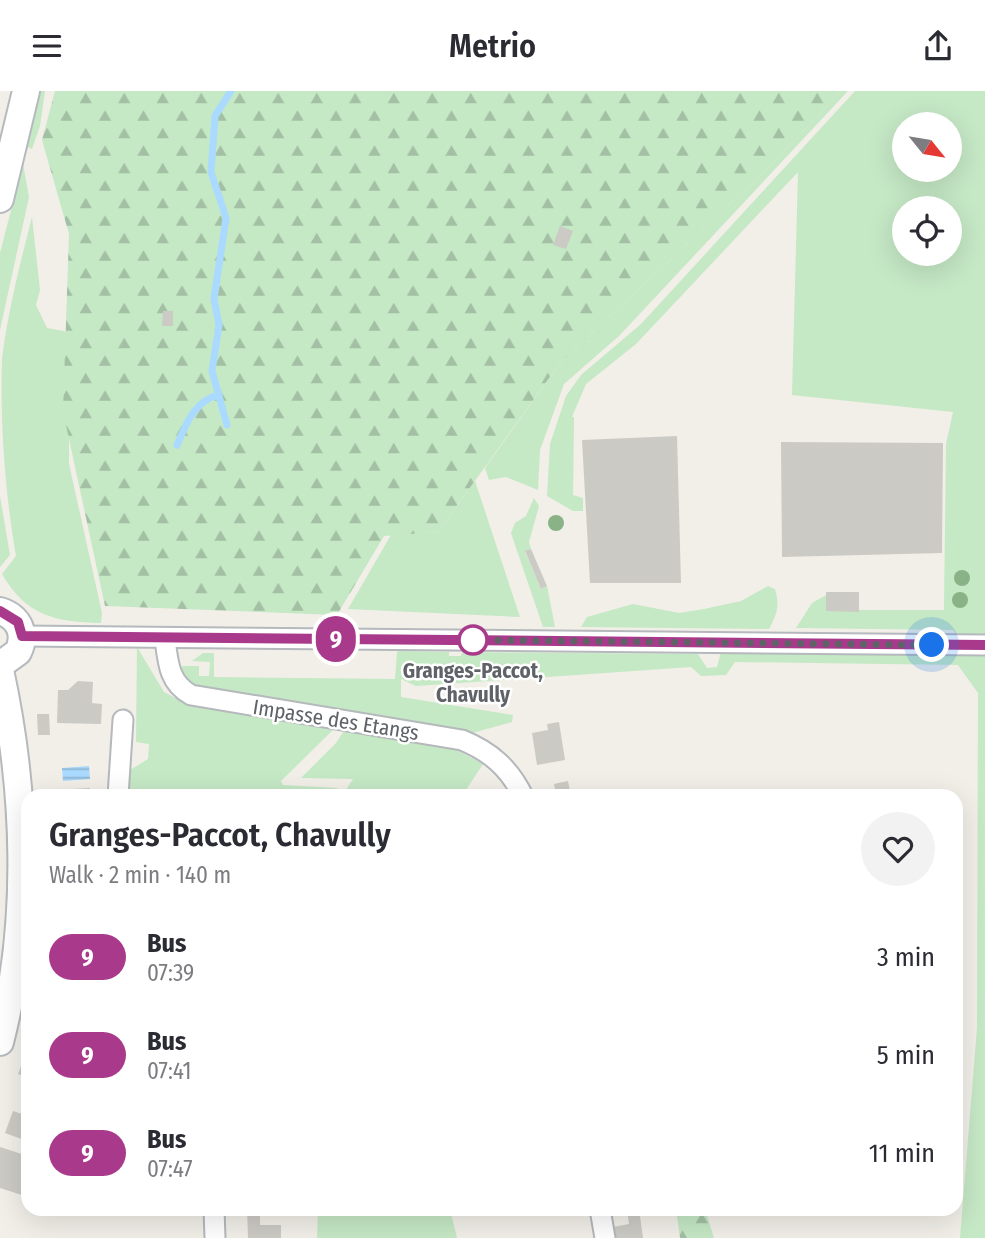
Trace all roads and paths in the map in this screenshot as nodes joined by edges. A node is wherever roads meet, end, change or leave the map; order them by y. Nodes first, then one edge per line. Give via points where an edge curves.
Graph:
1 (26, 91) edge
2 (0, 199) edge
3 (0, 611) edge
4 (22, 636) junction
5 (165, 639) junction
6 (985, 645) edge
7 (0, 668) edge
8 (123, 720) dead end
9 (118, 789) edge
10 (518, 789) edge
11 (0, 1042) edge
12 (214, 1216) edge
13 (601, 1216) edge
14 (215, 1238) edge
15 (604, 1238) edge

1 - 2 street
3 - 4 street via 18,622
4 - 5 street
4 - 7 street via 18,653
5 - 6 street
5 - 10 street, Impasse des Etangs via 177,688 191,695 462,740 501,762
7 - 11 street via 13,732 21,881 13,972
8 - 9 street
12 - 14 street
13 - 15 street

